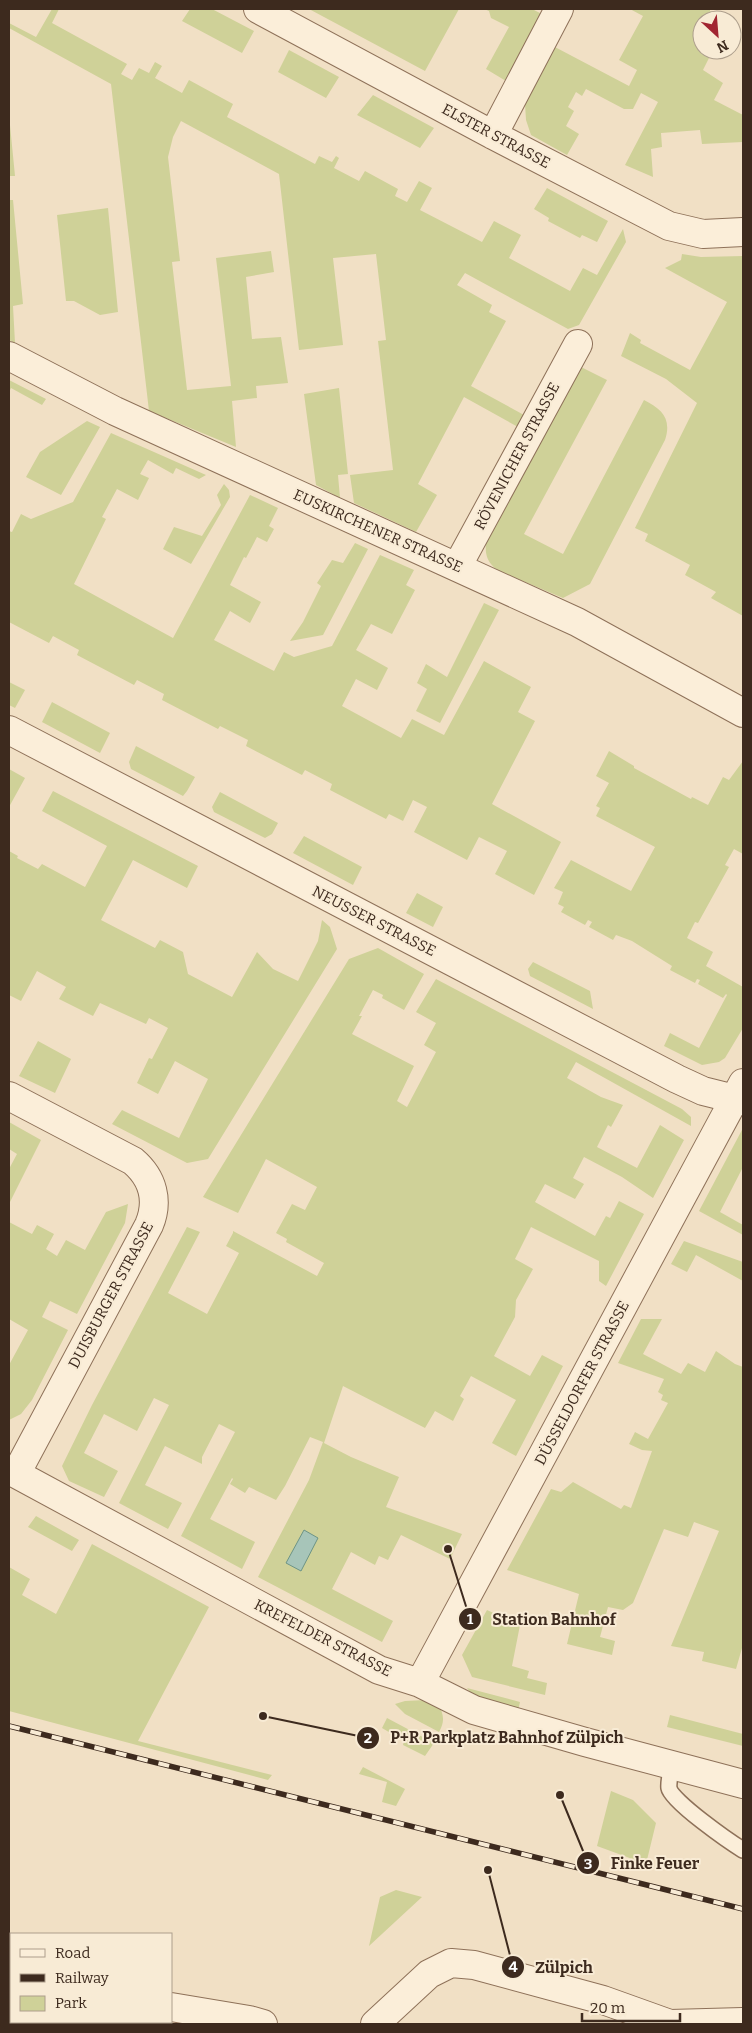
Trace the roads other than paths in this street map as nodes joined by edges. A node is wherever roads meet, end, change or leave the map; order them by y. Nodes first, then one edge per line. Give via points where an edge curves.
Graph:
1 (258, 9) edge
2 (559, 9) edge
3 (493, 135) junction
4 (743, 232) edge
5 (578, 344) dead end
6 (9, 356) edge
7 (457, 567) junction
8 (743, 713) edge
9 (9, 730) edge
10 (740, 1094) edge
11 (9, 1096) edge
12 (12, 1472) edge
13 (420, 1683) junction
14 (672, 1765) junction
15 (743, 1784) edge
16 (743, 1850) edge
17 (172, 2007) edge
18 (743, 2022) edge
19 (263, 2024) edge
20 (375, 2024) edge

1 - 3 street, ELSTER STRASSE
2 - 3 street
3 - 4 street, ELSTER STRASSE via 669,226 703,234
5 - 7 street, RÖVENICHER STRASSE
6 - 7 street, EUSKIRCHENER STRASSE via 115,411
7 - 8 street, EUSKIRCHENER STRASSE via 577,622
9 - 10 street, NEUSSER STRASSE via 677,1079 702,1091
10 - 13 street, DÜSSELDORFER STRASSE
11 - 12 street, DUISBURGER STRASSE via 133,1161 147,1176 155,1206 149,1225
12 - 13 street, KREFELDER STRASSE via 379,1670
13 - 14 street, KREFELDER STRASSE via 474,1710
14 - 15 street, KREFELDER STRASSE
14 - 16 lane via 669,1789 672,1795
17 - 19 street
18 - 20 street via 670,2024 603,2000 474,1965 451,1963 429,1974

